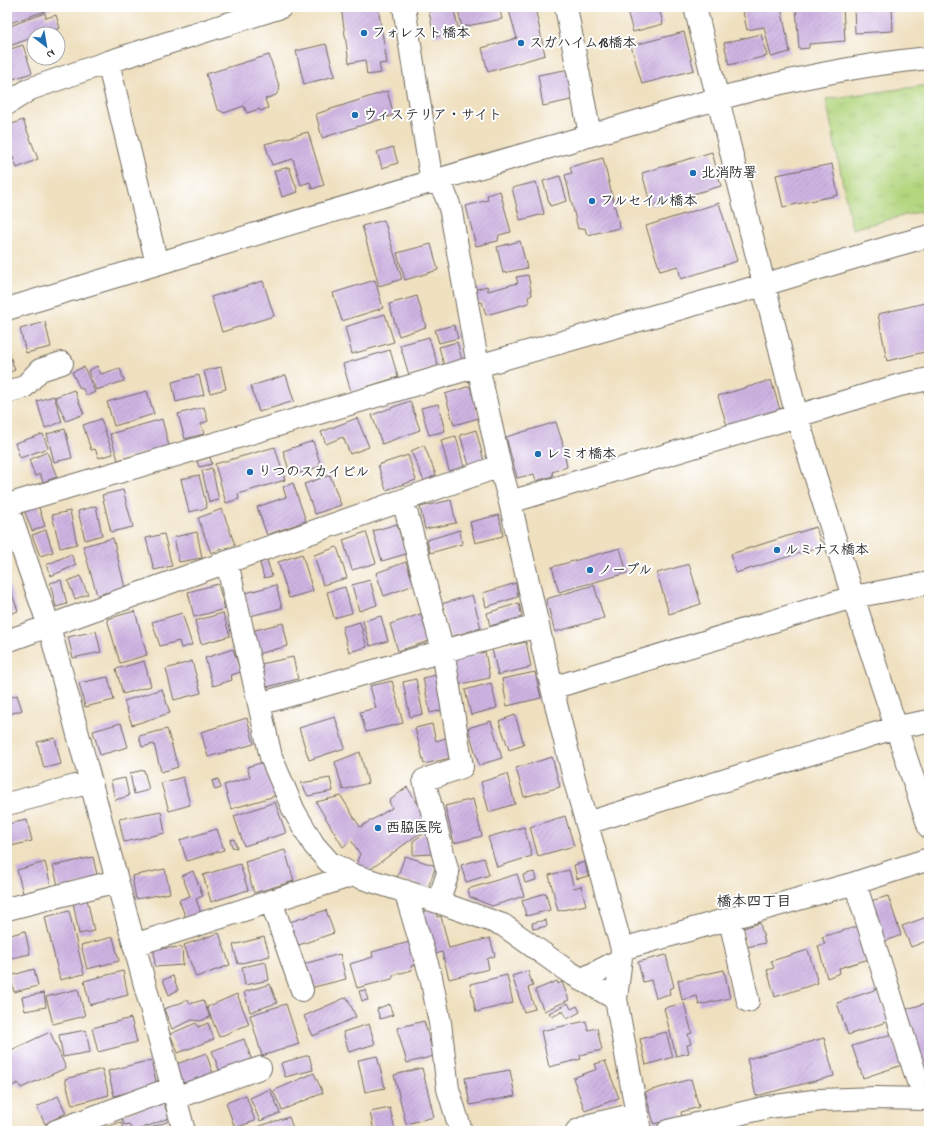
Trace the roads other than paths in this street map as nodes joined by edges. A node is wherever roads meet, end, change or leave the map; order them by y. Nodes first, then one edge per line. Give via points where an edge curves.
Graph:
1 (281, 7) edge
2 (404, 7) edge
3 (566, 7) edge
4 (695, 7) edge
5 (929, 58) edge
6 (108, 62) junction
7 (718, 98) junction
8 (7, 104) edge
9 (590, 135) junction
10 (435, 180) junction
11 (929, 236) edge
12 (157, 264) junction
13 (763, 285) junction
14 (7, 309) edge
15 (62, 362) dead end
16 (478, 366) junction
17 (929, 379) edge
18 (7, 392) edge
19 (796, 417) junction
20 (500, 466) junction
21 (403, 500) junction
22 (510, 502) junction
23 (7, 505) edge
24 (227, 562) junction
25 (929, 583) edge
26 (853, 597) junction
27 (49, 626) junction
28 (538, 626) junction
29 (7, 641) edge
30 (443, 651) junction
31 (552, 688) junction
32 (259, 704) junction
33 (929, 721) edge
34 (897, 727) junction
35 (90, 782) junction
36 (7, 804) edge
37 (587, 823) junction
38 (929, 826) edge
39 (929, 859) edge
40 (353, 875) junction
41 (117, 882) junction
42 (855, 883) junction
43 (405, 891) junction
44 (271, 901) junction
45 (438, 902) junction
46 (7, 908) edge
47 (730, 920) junction
48 (134, 945) junction
49 (621, 955) junction
50 (581, 980) junction
51 (302, 990) dead end
52 (616, 999) junction
53 (748, 1001) dead end
54 (260, 1068) dead end
55 (917, 1079) dead end
56 (174, 1093) junction
57 (929, 1099) edge
58 (638, 1122) edge
59 (56, 1131) edge
60 (184, 1131) edge
61 (461, 1131) edge
62 (577, 1131) edge
63 (668, 1131) edge

1 - 6 street
2 - 10 street via 427,157
3 - 9 street
4 - 7 street
5 - 7 street via 843,70
6 - 8 street via 30,89
6 - 12 street
7 - 9 street
7 - 13 street
9 - 10 street
10 - 12 street
10 - 16 street via 447,198 451,212
11 - 13 street
12 - 14 street
13 - 16 street
13 - 19 street
15 - 18 street via 40,370 24,387
16 - 20 street
16 - 23 street
17 - 19 street via 900,385
19 - 22 street
19 - 26 street
20 - 21 street
20 - 22 street
21 - 24 street
21 - 30 street
22 - 28 street
23 - 27 street
24 - 27 street
24 - 32 street
25 - 26 street
26 - 31 street
26 - 34 street
27 - 29 street
27 - 35 street
28 - 30 street
28 - 31 street
30 - 32 street
30 - 45 street via 462,767 424,780 448,872
31 - 37 street
32 - 40 street via 271,757 294,812 314,845 329,862
33 - 34 street
34 - 37 street
34 - 38 street
35 - 36 street
35 - 41 street
37 - 49 street
39 - 42 street
40 - 43 street
40 - 44 street
41 - 46 street
41 - 48 street
42 - 47 street
42 - 55 street
43 - 45 street
43 - 61 street via 430,977 440,1023 448,1089
44 - 48 street
44 - 51 street
45 - 50 street via 503,925
47 - 49 street
47 - 53 street
48 - 56 street
49 - 50 street
49 - 52 street
50 - 52 street
52 - 58 street
54 - 56 street
56 - 59 street
56 - 60 street
57 - 63 street via 814,1101 768,1107
58 - 62 street via 590,1125

